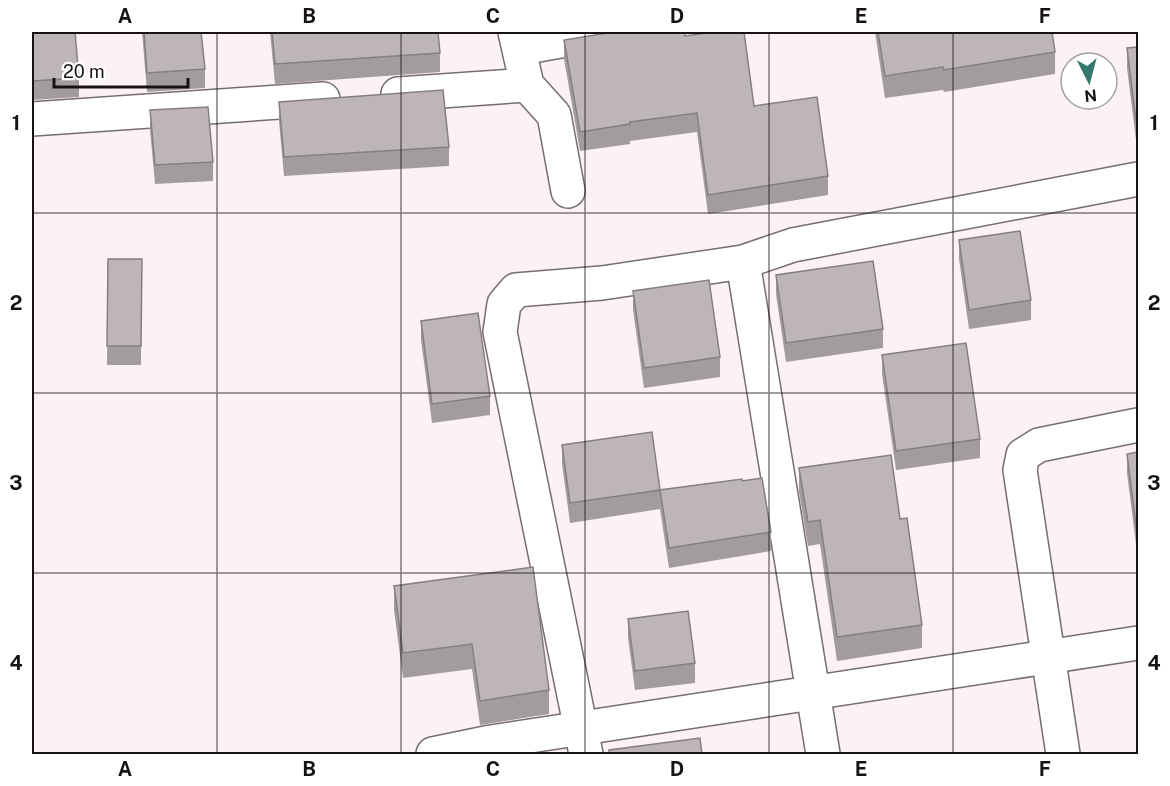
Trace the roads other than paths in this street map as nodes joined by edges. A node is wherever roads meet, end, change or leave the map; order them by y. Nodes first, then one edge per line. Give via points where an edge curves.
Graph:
1 (611, 32) edge
2 (518, 40) edge
3 (527, 86) junction
4 (32, 119) edge
5 (1138, 179) edge
6 (568, 191) dead end
7 (743, 262) junction
8 (1138, 425) edge
9 (1138, 643) edge
10 (1048, 657) junction
11 (813, 693) junction
12 (584, 742) edge
13 (433, 754) edge
14 (823, 754) edge
15 (1063, 754) edge

1 - 2 street
2 - 3 street
3 - 4 street
3 - 6 street via 554,115
5 - 7 street via 793,245
7 - 11 street
7 - 12 street via 602,283 516,290 504,304 500,332
8 - 10 street via 1039,445 1023,455 1020,470
9 - 10 street
10 - 11 street
10 - 15 street
11 - 12 street
11 - 14 street
12 - 13 street via 491,742

